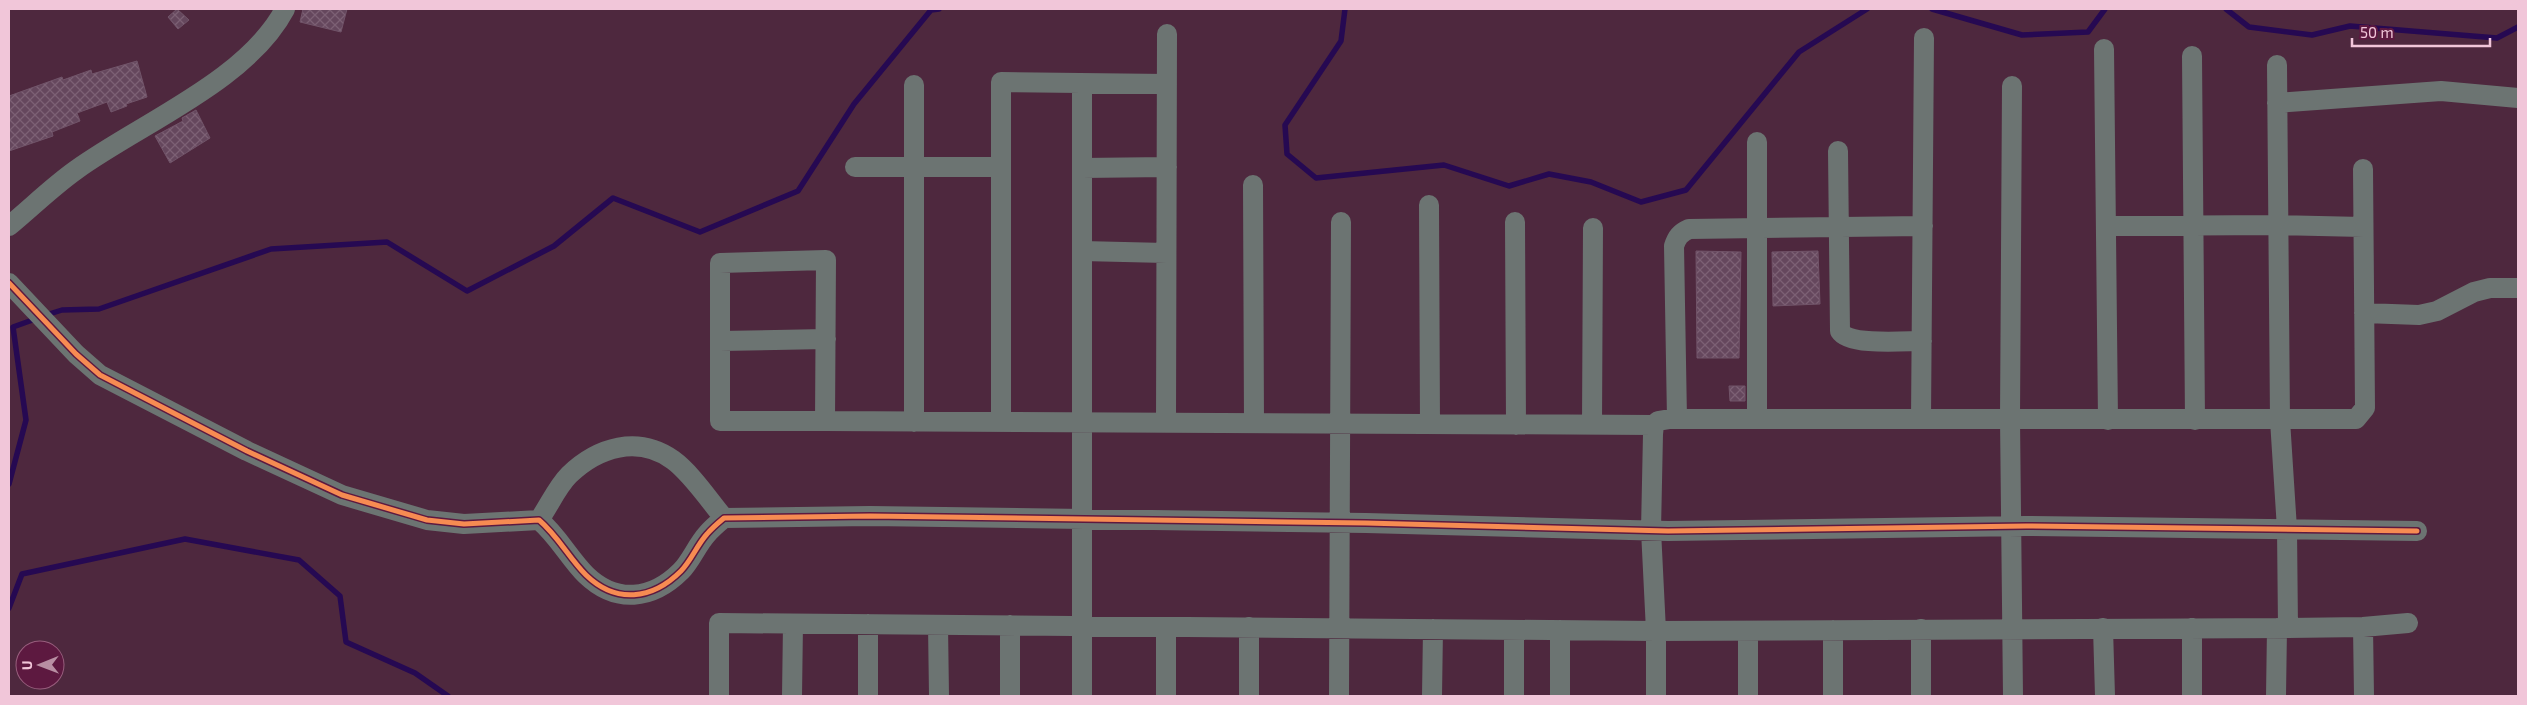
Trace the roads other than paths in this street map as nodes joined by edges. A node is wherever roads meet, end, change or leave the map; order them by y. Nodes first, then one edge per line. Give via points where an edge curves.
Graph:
1 (285, 9) edge
2 (1168, 34) dead end
3 (1924, 38) dead end
4 (2104, 49) dead end
5 (2192, 56) dead end
6 (2277, 65) dead end
7 (1082, 84) junction
8 (1167, 84) junction
9 (914, 85) dead end
10 (2012, 86) dead end
11 (2518, 98) edge
12 (2277, 103) junction
13 (1757, 142) dead end
14 (1838, 151) dead end
15 (855, 167) dead end
16 (914, 167) junction
17 (1001, 167) junction
18 (1167, 167) junction
19 (1082, 168) junction
20 (2363, 170) dead end
21 (1253, 184) dead end
22 (1429, 205) dead end
23 (1341, 222) dead end
24 (1515, 222) dead end
25 (2193, 225) junction
26 (2278, 225) junction
27 (9, 226) edge
28 (1923, 226) junction
29 (2106, 226) junction
30 (2363, 227) junction
31 (1593, 228) dead end
32 (1838, 228) junction
33 (1757, 229) junction
34 (1082, 251) junction
35 (1166, 253) junction
36 (9, 283) edge
37 (2518, 288) edge
38 (2364, 313) junction
39 (826, 339) junction
40 (720, 341) junction
41 (1922, 341) junction
42 (1677, 419) junction
43 (1757, 419) junction
44 (1921, 419) junction
45 (2010, 419) junction
46 (2108, 420) junction
47 (2195, 420) junction
48 (2280, 420) junction
49 (825, 422) junction
50 (914, 422) junction
51 (1000, 422) junction
52 (1083, 422) junction
53 (1166, 423) junction
54 (1254, 424) junction
55 (1340, 424) junction
56 (1430, 424) junction
57 (1516, 425) junction
58 (1592, 425) junction
59 (1654, 425) junction
60 (724, 518) junction
61 (1083, 519) junction
62 (539, 520) junction
63 (1339, 523) junction
64 (2012, 526) junction
65 (1651, 530) junction
66 (2287, 530) junction
67 (2417, 531) dead end
68 (2408, 623) dead end
69 (793, 624) junction
70 (868, 624) junction
71 (938, 625) junction
72 (1010, 625) junction
73 (1082, 626) junction
74 (1166, 627) junction
75 (1249, 627) junction
76 (2363, 627) junction
77 (1339, 628) junction
78 (2013, 628) junction
79 (2103, 628) junction
80 (2192, 628) junction
81 (2283, 628) junction
82 (1432, 629) junction
83 (1921, 629) junction
84 (1514, 630) junction
85 (1560, 630) junction
86 (1748, 630) junction
87 (1833, 630) junction
88 (1656, 631) junction
89 (719, 696) edge
90 (792, 696) edge
91 (868, 696) edge
92 (939, 696) edge
93 (1010, 696) edge
94 (1082, 696) edge
95 (1166, 696) edge
96 (1249, 696) edge
97 (1339, 696) edge
98 (1432, 696) edge
99 (1514, 696) edge
100 (1560, 696) edge
101 (1656, 696) edge
102 (1748, 696) edge
103 (1833, 696) edge
104 (1921, 696) edge
105 (2013, 696) edge
106 (2104, 696) edge
107 (2192, 696) edge
108 (2276, 696) edge
109 (2364, 696) edge

1 - 27 street via 256,47 224,76 75,170
2 - 8 street
3 - 28 street
4 - 29 street
5 - 25 street
6 - 12 street
7 - 8 street
7 - 17 street via 1001,82
7 - 19 street
8 - 18 street
9 - 16 street
10 - 45 street
11 - 12 street via 2442,91
12 - 26 street
13 - 33 street
14 - 32 street
15 - 16 street
16 - 17 street
16 - 50 street
17 - 51 street
18 - 19 street
18 - 35 street
19 - 34 street
20 - 30 street
21 - 54 street
22 - 56 street
23 - 55 street
24 - 57 street
25 - 26 street
25 - 29 street
25 - 47 street
26 - 30 street
26 - 48 street
28 - 32 street
28 - 41 street
29 - 46 street
30 - 38 street
31 - 58 street
32 - 33 street
32 - 41 street via 1839,325 1842,336 1854,340
33 - 42 street via 1689,229 1677,237 1674,246
33 - 43 street
34 - 35 street
34 - 52 street
35 - 53 street
36 - 62 street via 76,354 100,374 246,451 342,495 427,520 464,524
37 - 38 street via 2490,288 2474,292 2437,310 2419,314
38 - 48 street via 2365,408 2361,414 2348,420
39 - 40 street
39 - 40 street via 826,260 720,263
39 - 49 street
40 - 49 street via 720,420
41 - 44 street
42 - 43 street
42 - 59 street via 1658,421
43 - 44 street
44 - 45 street
45 - 46 street
45 - 64 street
46 - 47 street
47 - 48 street
48 - 66 street
49 - 50 street
50 - 51 street
51 - 52 street
52 - 53 street
52 - 61 street
53 - 54 street
54 - 55 street
55 - 56 street
55 - 63 street
56 - 57 street
57 - 58 street
58 - 59 street
59 - 65 street
60 - 61 street
60 - 62 street via 673,460 645,446 612,448 591,456 567,476
60 - 62 street via 707,534 682,570 663,586 637,596 618,595 603,589 573,562 553,532
61 - 63 street
61 - 73 street
63 - 65 street
63 - 77 street
64 - 65 street
64 - 66 street
64 - 78 street
65 - 88 street
66 - 67 street
66 - 81 street
68 - 76 street
69 - 70 street
69 - 89 street via 720,623
69 - 90 street
70 - 71 street
70 - 91 street
71 - 72 street
71 - 92 street
72 - 73 street
72 - 93 street
73 - 74 street
73 - 94 street
74 - 75 street
74 - 95 street
75 - 77 street
75 - 96 street
76 - 81 street
76 - 109 street
77 - 82 street
77 - 97 street
78 - 79 street
78 - 83 street
78 - 105 street
79 - 80 street
79 - 106 street
80 - 81 street
80 - 107 street
81 - 108 street
82 - 84 street
82 - 98 street
83 - 87 street
83 - 104 street
84 - 85 street
84 - 99 street
85 - 88 street
85 - 100 street
86 - 87 street
86 - 88 street
86 - 102 street
87 - 103 street
88 - 101 street

